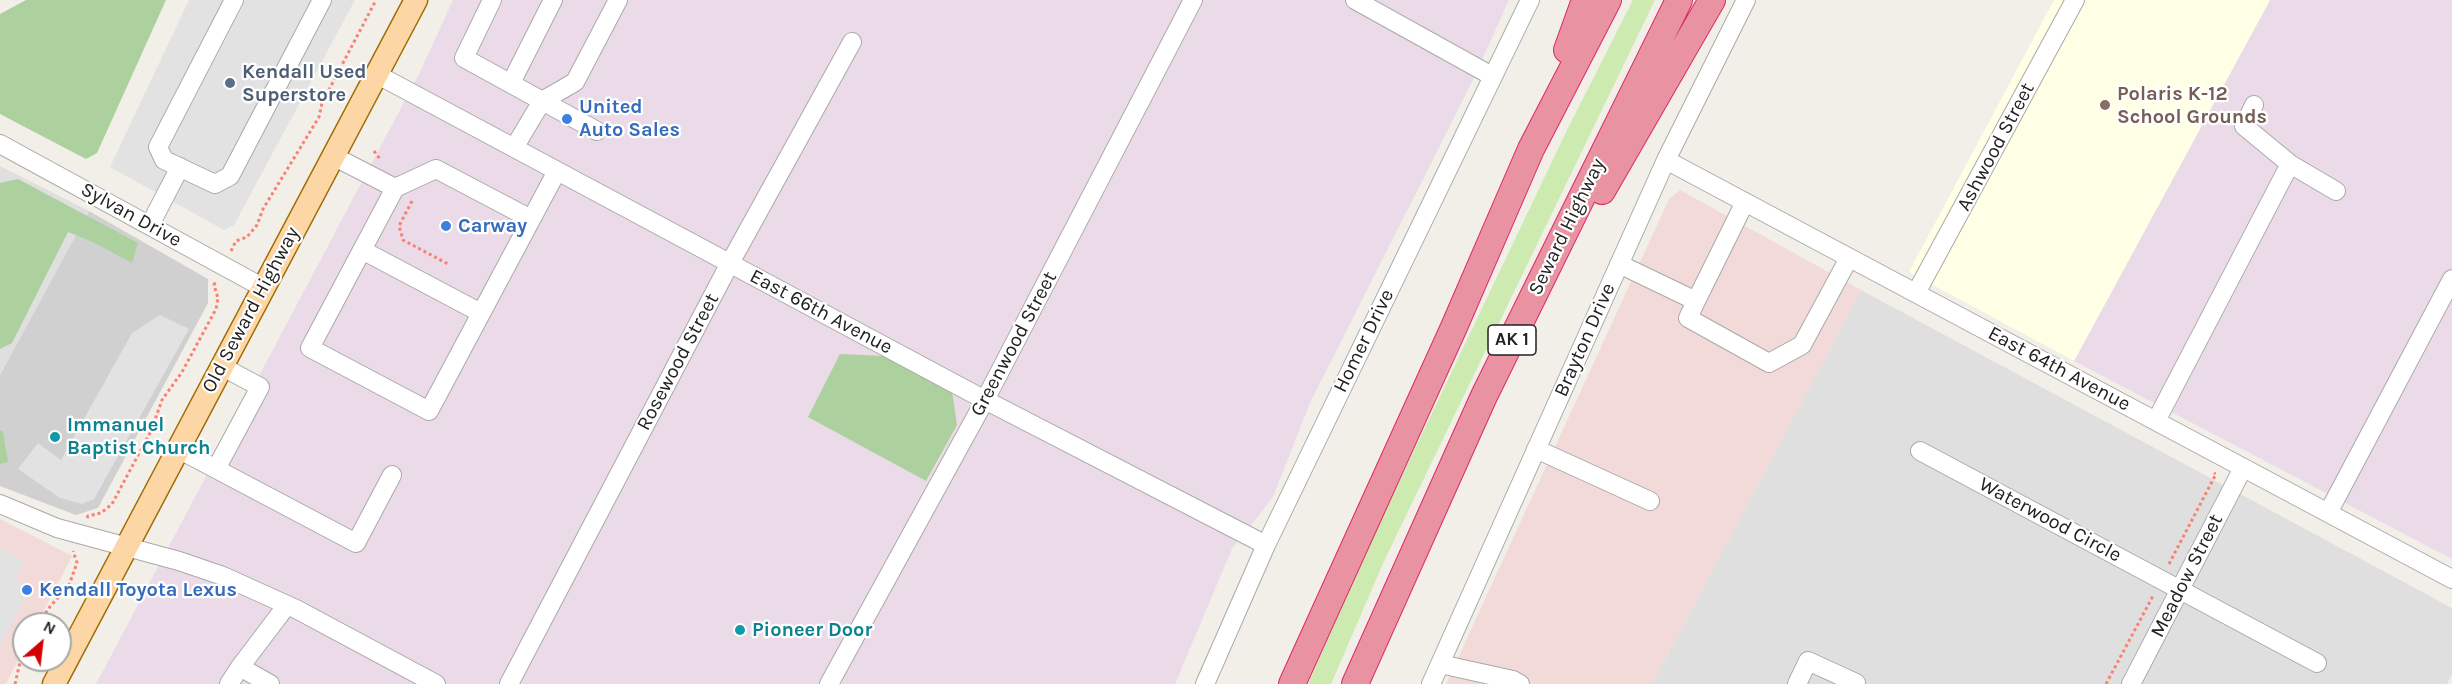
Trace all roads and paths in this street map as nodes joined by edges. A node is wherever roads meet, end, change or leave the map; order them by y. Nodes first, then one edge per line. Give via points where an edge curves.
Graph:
1 (234, 0) edge
2 (322, 0) edge
3 (376, 0) edge
4 (416, 0) edge
5 (492, 0) edge
6 (553, 0) edge
7 (618, 0) edge
8 (1193, 0) edge
9 (1355, 0) edge
10 (1530, 0) edge
11 (1585, 0) edge
12 (1608, 0) edge
13 (1679, 0) edge
14 (1712, 0) edge
15 (1746, 0) edge
16 (2075, 0) edge
17 (852, 42) dead end
18 (378, 75) junction
19 (1492, 76) junction
20 (511, 83) junction
21 (542, 101) junction
22 (2254, 105) dead end
23 (597, 131) dead end
24 (0, 144) edge
25 (514, 148) junction
26 (1531, 149) junction
27 (333, 156) junction
28 (1666, 160) junction
29 (2290, 164) junction
30 (180, 167) junction
31 (557, 171) junction
32 (395, 188) junction
33 (2336, 191) dead end
34 (413, 198) dead end
35 (1745, 202) junction
36 (531, 219) junction
37 (150, 225) junction
38 (362, 250) junction
39 (1850, 258) junction
40 (730, 263) junction
41 (448, 264) dead end
42 (1619, 264) junction
43 (223, 266) junction
44 (2452, 279) edge
45 (262, 287) junction
46 (1916, 293) junction
47 (1696, 301) junction
48 (481, 313) junction
49 (221, 366) junction
50 (1484, 396) junction
51 (985, 400) junction
52 (2156, 421) junction
53 (178, 449) junction
54 (1536, 450) junction
55 (1920, 452) dead end
56 (2243, 468) junction
57 (216, 469) junction
58 (2207, 469) dead end
59 (392, 475) dead end
60 (1650, 501) dead end
61 (0, 504) edge
62 (2328, 513) junction
63 (79, 534) junction
64 (1266, 545) junction
65 (126, 548) junction
66 (2161, 579) junction
67 (2452, 579) edge
68 (2180, 589) junction
69 (287, 605) junction
70 (46, 612) edge
71 (2317, 663) dead end
72 (1440, 664) junction
73 (240, 667) junction
74 (1514, 683) edge
75 (1856, 683) edge
76 (54, 684) edge
77 (229, 684) edge
78 (270, 684) edge
79 (436, 684) edge
80 (509, 684) edge
81 (829, 684) edge
82 (1205, 684) edge
83 (1292, 684) edge
84 (1355, 684) edge
85 (1431, 684) edge
86 (1797, 684) edge
87 (2106, 684) edge
88 (2131, 684) edge

1 - 30 street via 158,147 164,159
2 - 30 street via 230,176 215,184
3 - 43 path via 322,103 319,117 262,209 257,225 247,237 236,241
4 - 18 main road, Old Seward Highway
5 - 20 street via 464,58
6 - 20 street
7 - 21 street via 575,82
8 - 51 street, Greenwood Street
9 - 19 street
10 - 19 street, Homer Drive
11 - 26 highway
12 - 26 highway
13 - 50 highway, Seward Highway / AK 1
14 - 50 highway
15 - 28 street, Brayton Drive
16 - 46 street, Ashwood Street
17 - 40 street, Rosewood Street
18 - 25 street, East 66th Avenue
18 - 27 main road, Old Seward Highway
19 - 64 street, Homer Drive
20 - 21 street
21 - 23 street
21 - 25 street
22 - 29 street via 2244,126
24 - 37 street, Sylvan Drive
25 - 31 street, East 66th Avenue
26 - 83 highway
27 - 32 street
27 - 45 main road, Old Seward Highway
28 - 35 street, East 64th Avenue
28 - 42 street, Brayton Drive
29 - 33 street
29 - 52 street
30 - 37 street
31 - 36 street
31 - 40 street, East 66th Avenue
32 - 36 street via 436,169
32 - 38 street
34 - 41 path via 399,226 403,240
35 - 39 street, East 64th Avenue
35 - 47 street
36 - 48 street
37 - 43 street, Sylvan Drive
38 - 48 street
38 - 48 street via 310,348 429,411
39 - 46 street, East 64th Avenue
39 - 47 street via 1802,345 1769,363 1688,318
40 - 51 street, East 66th Avenue
40 - 80 street, Rosewood Street
42 - 47 street
42 - 54 street, Brayton Drive
43 - 45 street, Sylvan Drive
43 - 63 path via 214,285 216,309 162,400 151,431 112,504 88,516
44 - 62 street
45 - 49 main road, Old Seward Highway
46 - 52 street, East 64th Avenue
49 - 53 main road, Old Seward Highway
49 - 57 street via 260,387
50 - 84 highway, Seward Highway / AK 1
51 - 64 street, East 66th Avenue
51 - 81 street, Greenwood Street
52 - 56 street, East 64th Avenue
53 - 57 street
53 - 65 main road, Old Seward Highway
54 - 60 street
54 - 72 street, Brayton Drive
55 - 66 street, Waterwood Circle
56 - 62 street, East 64th Avenue
56 - 68 street, Meadow Street
57 - 59 street via 356,543
58 - 66 path via 2216,474
61 - 63 street
62 - 67 street, East 64th Avenue
63 - 65 street
63 - 70 path via 72,548 77,562 69,585
64 - 82 street, Homer Drive
65 - 69 street via 223,576
65 - 76 main road, Old Seward Highway
66 - 68 street, Waterwood Circle
66 - 87 path
68 - 71 street, Waterwood Circle
68 - 88 street, Meadow Street
69 - 73 street
69 - 79 street
72 - 74 street
72 - 85 street, Brayton Drive
73 - 77 street
73 - 78 street
75 - 86 street via 1808,662

